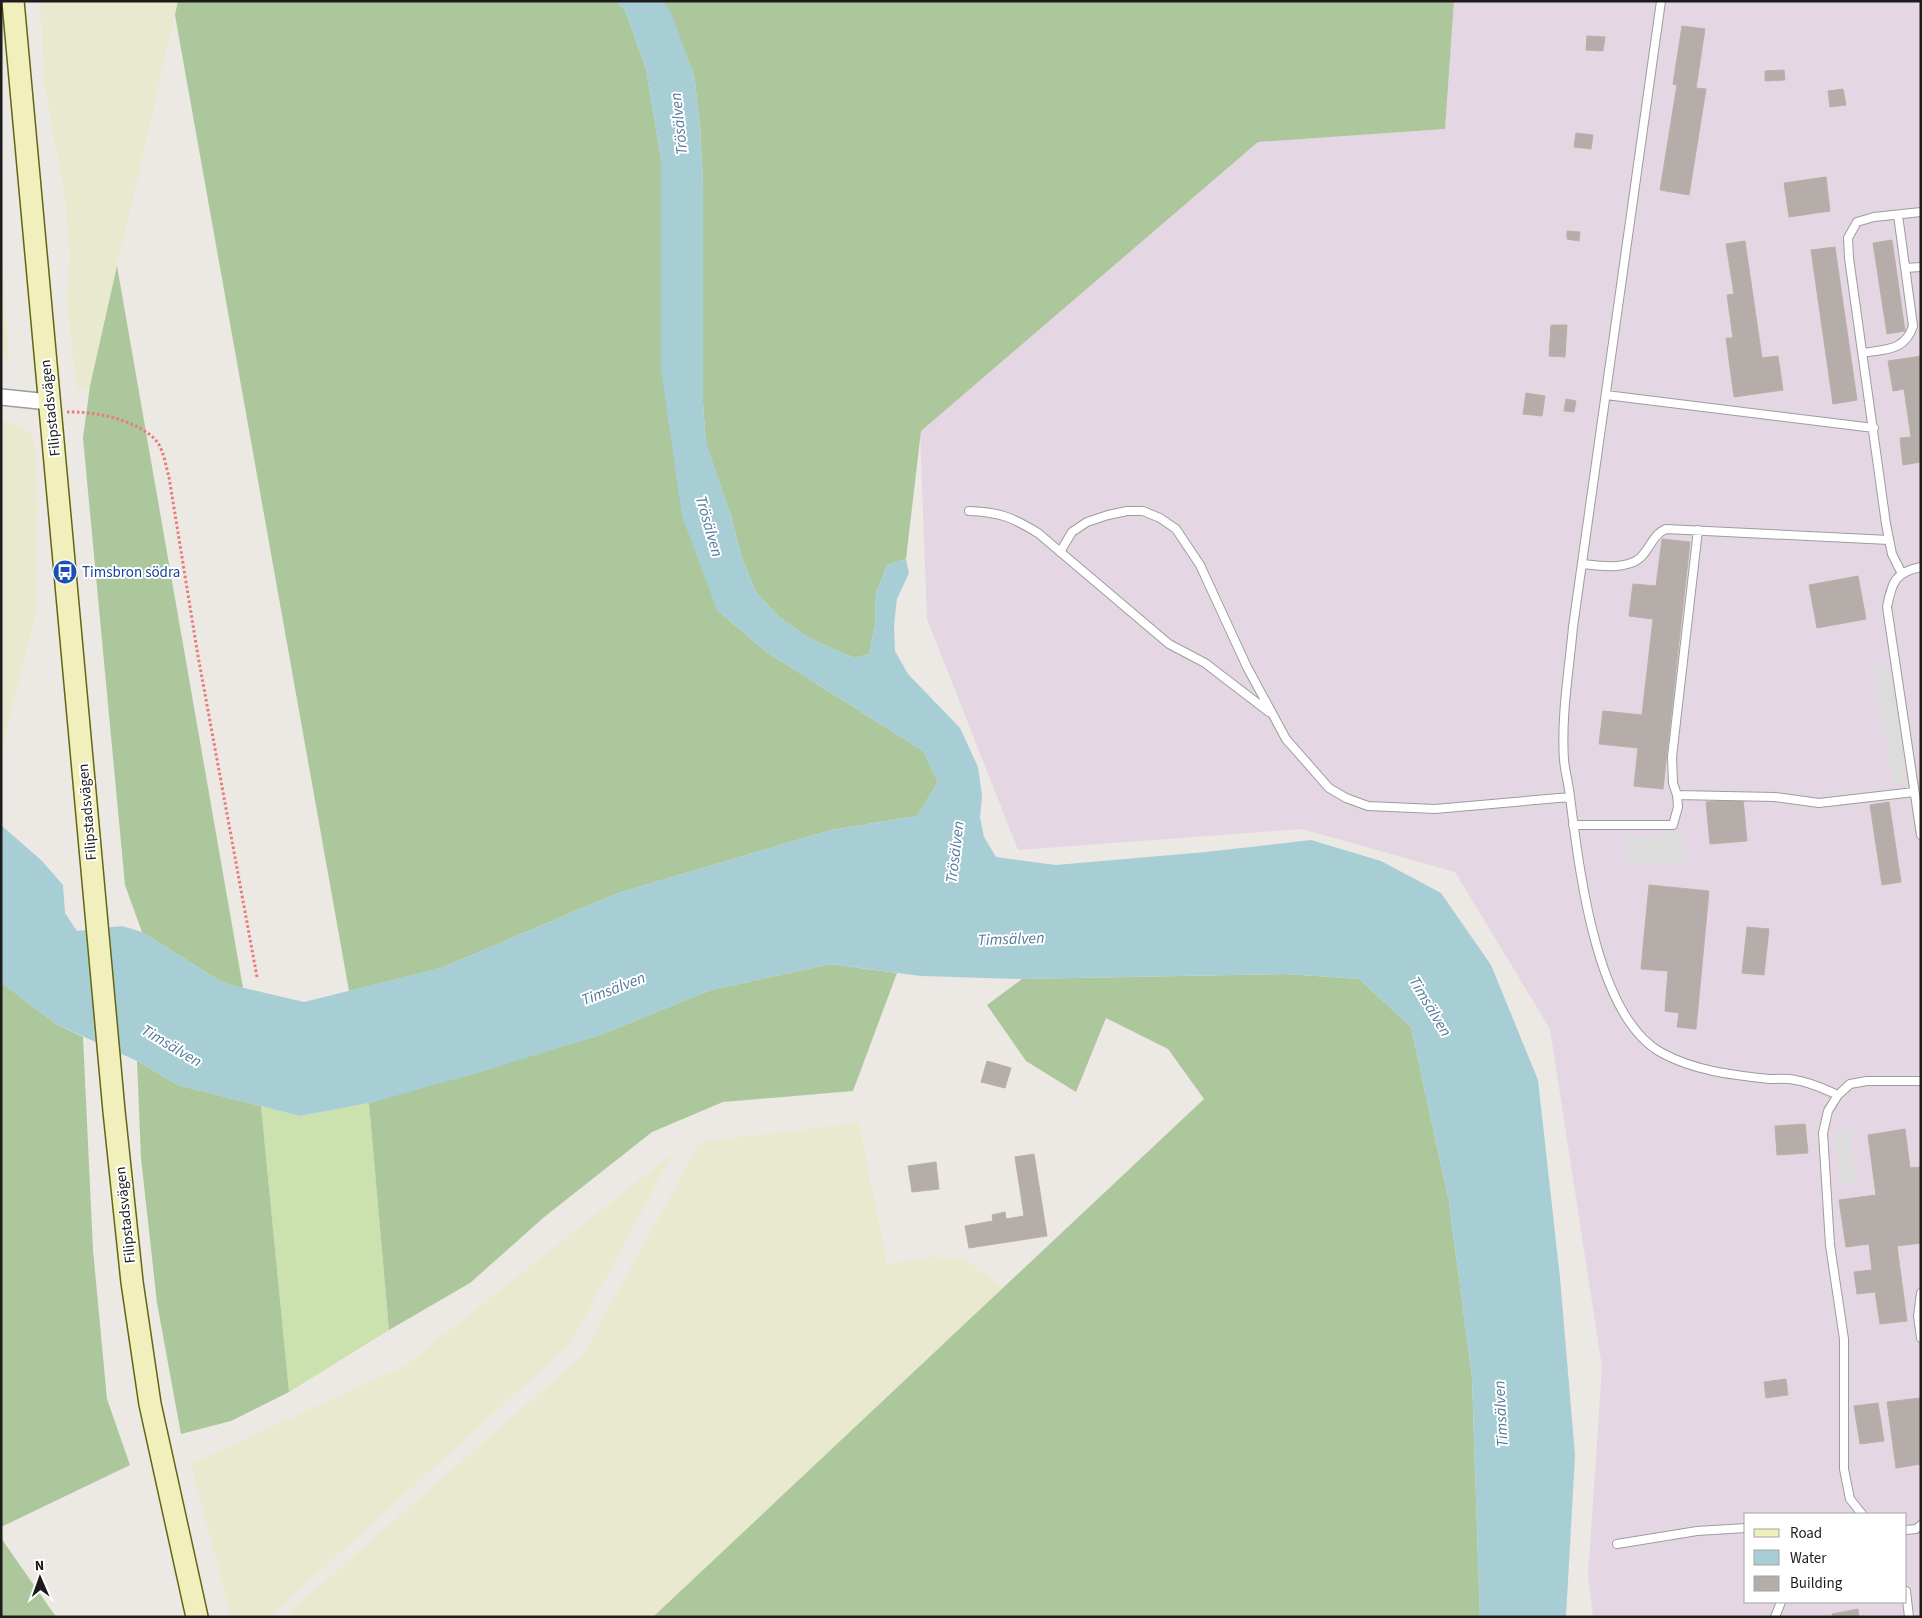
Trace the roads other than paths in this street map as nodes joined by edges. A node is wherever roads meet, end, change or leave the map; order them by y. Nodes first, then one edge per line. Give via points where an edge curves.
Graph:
1 (13, 1) edge
2 (1661, 1) edge
3 (1921, 212) edge
4 (1898, 215) junction
5 (1921, 267) edge
6 (1905, 268) junction
7 (1863, 352) junction
8 (1606, 395) junction
9 (1, 397) edge
10 (49, 402) junction
11 (1874, 428) junction
12 (969, 511) dead end
13 (1698, 530) junction
14 (1889, 540) junction
15 (1060, 552) junction
16 (1582, 564) junction
17 (1921, 567) edge
18 (1901, 572) junction
19 (1276, 718) junction
20 (1914, 792) junction
21 (1678, 795) junction
22 (1570, 797) junction
23 (1573, 825) junction
24 (1921, 835) edge
25 (1921, 1081) edge
26 (1838, 1095) junction
27 (1921, 1293) edge
28 (1921, 1338) edge
29 (1860, 1513) edge
30 (1921, 1525) edge
31 (1744, 1528) edge
32 (1907, 1530) edge
33 (1617, 1544) dead end
34 (1907, 1600) edge
35 (1781, 1603) edge
36 (197, 1617) edge
37 (1775, 1617) edge
38 (1909, 1617) edge

1 - 10 main road, Filipstadsvägen
2 - 8 lane
3 - 4 lane
4 - 6 lane
4 - 7 lane via 1857,222 1848,238
5 - 6 lane
6 - 7 lane via 1913,326 1909,337 1898,346
7 - 11 lane
8 - 11 lane
8 - 16 lane
9 - 10 street
10 - 36 main road, Filipstadsvägen via 132,1282 150,1404
11 - 14 lane
12 - 15 lane via 994,512 1014,518
13 - 14 lane
13 - 16 lane via 1660,531 1640,558 1628,564
13 - 21 lane via 1672,757 1672,783
14 - 18 lane
15 - 19 lane via 1169,644 1205,663
15 - 19 lane via 1072,532 1087,522 1127,511 1143,511 1176,529 1200,565 1247,667
16 - 22 lane via 1564,723 1564,760
17 - 18 lane
18 - 20 lane via 1891,587 1887,607
19 - 22 lane via 1286,739 1329,788 1368,806 1434,809
20 - 21 lane via 1819,803 1775,797
20 - 24 lane
21 - 23 lane via 1673,825
22 - 23 lane
23 - 26 lane via 1589,917 1617,1002 1635,1032 1661,1053 1693,1067 1796,1080
25 - 26 lane via 1867,1081 1850,1084
26 - 29 lane via 1828,1111 1823,1133 1823,1156 1830,1245 1844,1338 1844,1469 1850,1499
27 - 28 lane via 1918,1316
30 - 32 lane
31 - 33 lane via 1697,1531
34 - 38 lane
35 - 37 lane

